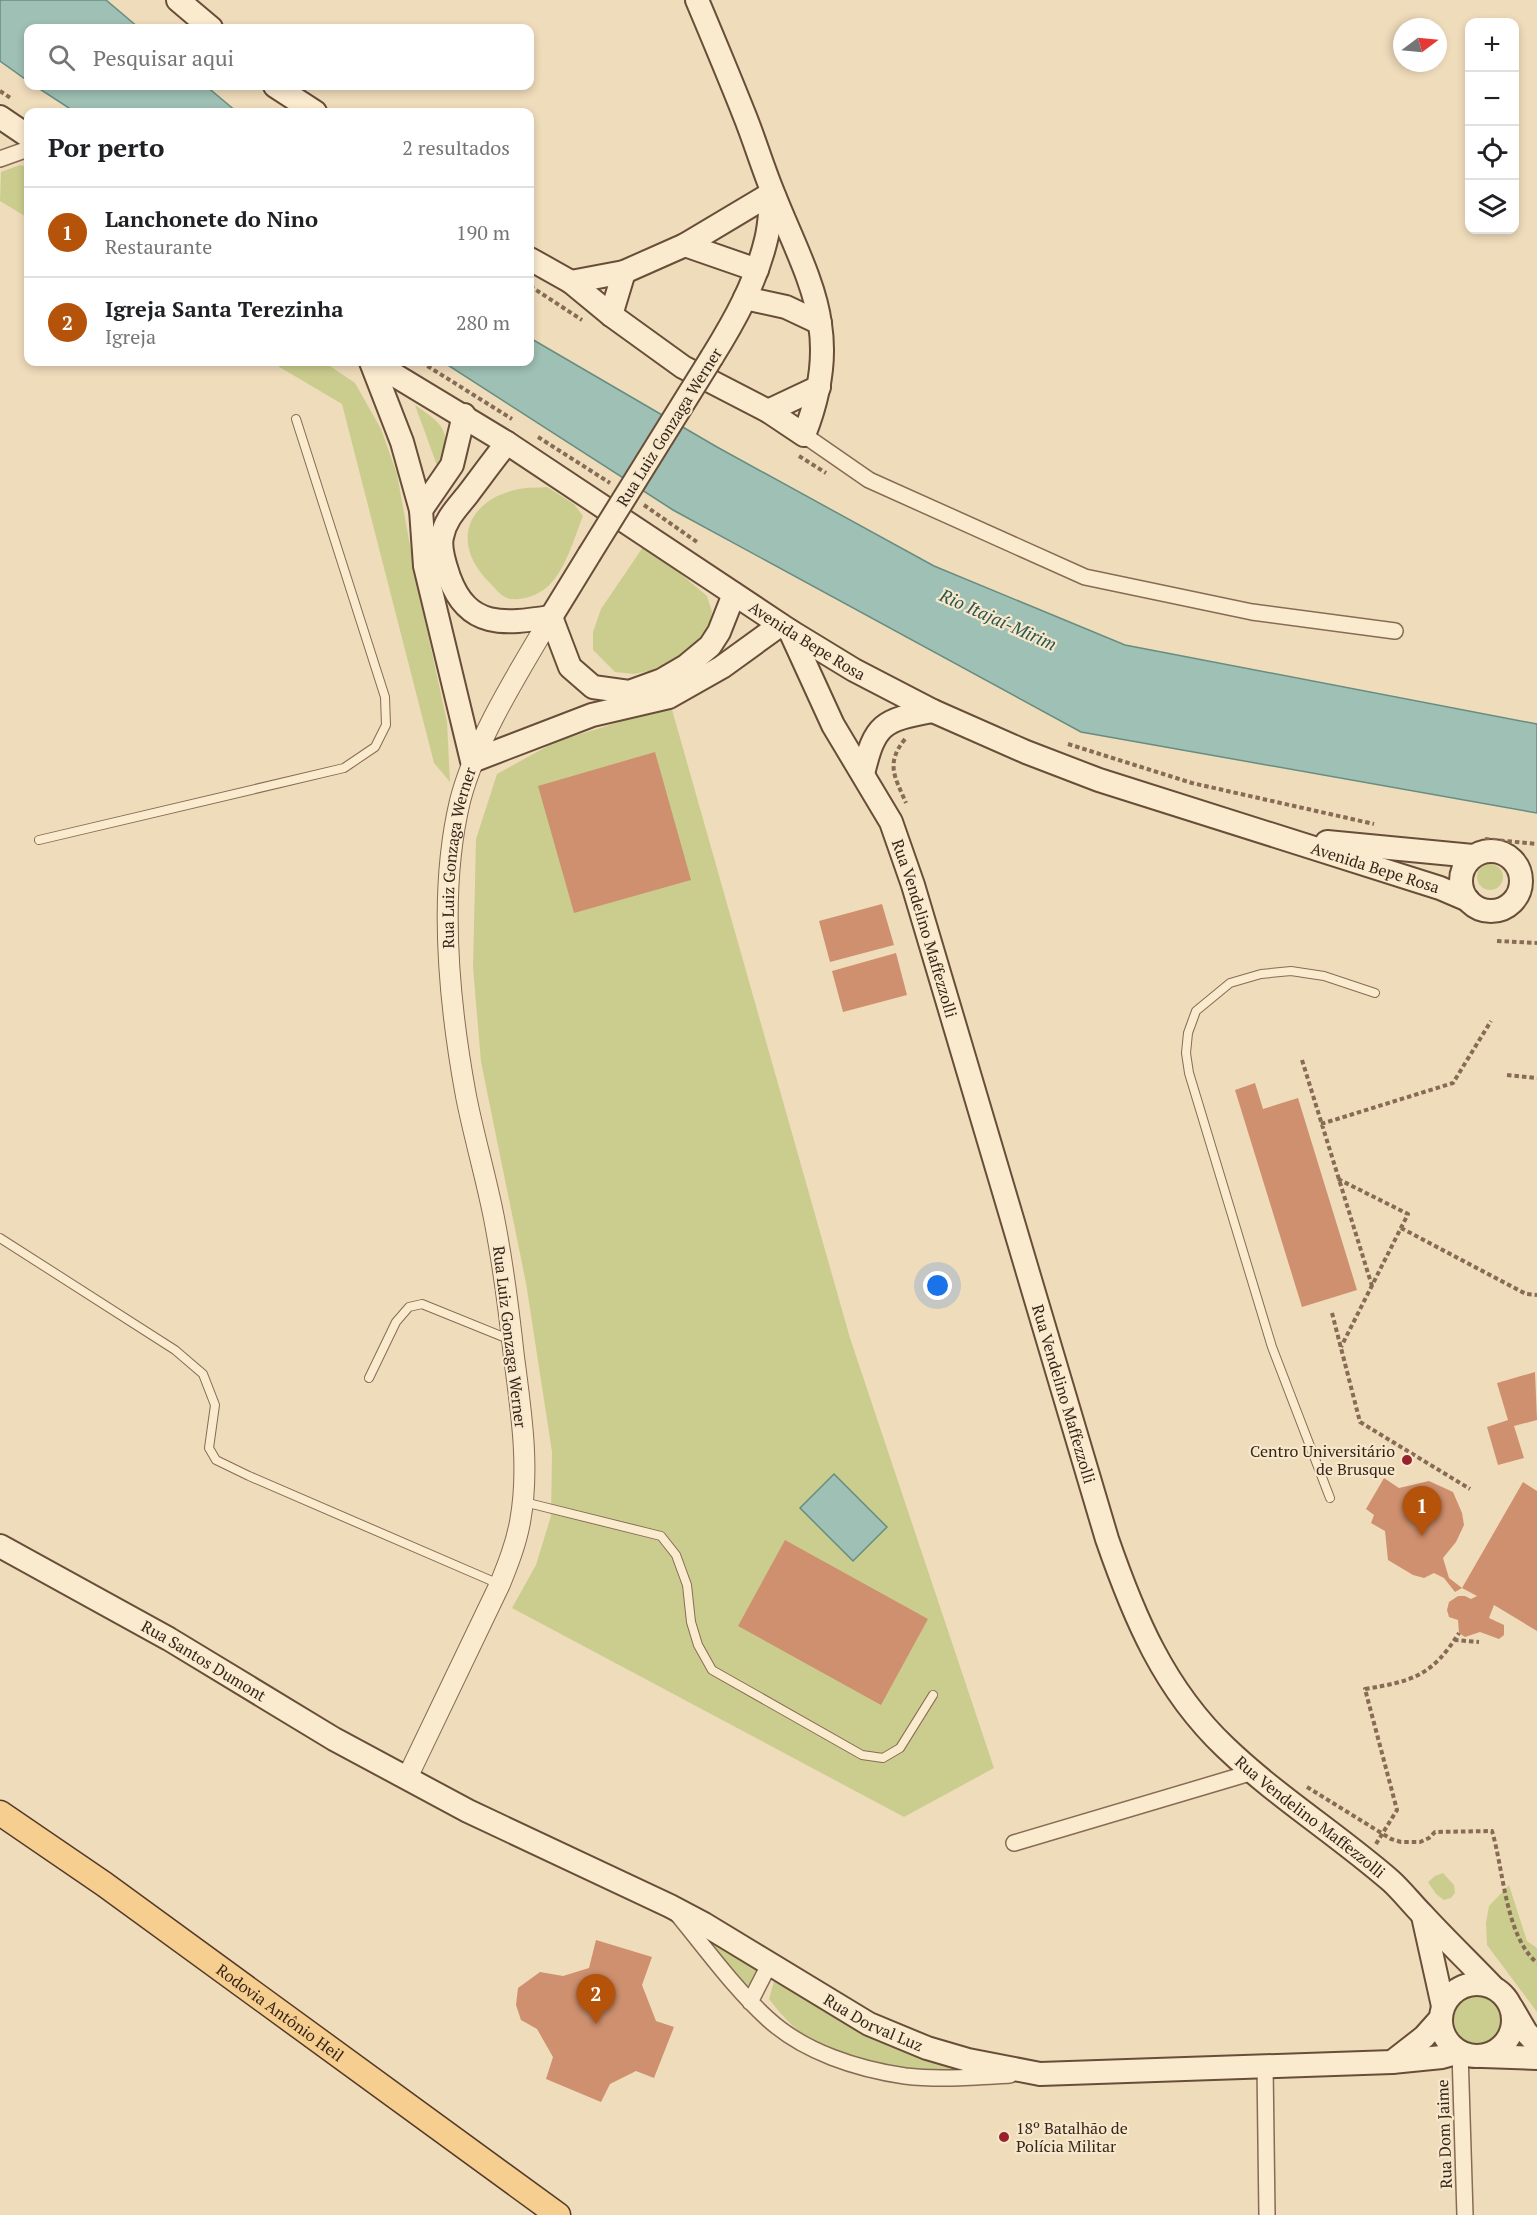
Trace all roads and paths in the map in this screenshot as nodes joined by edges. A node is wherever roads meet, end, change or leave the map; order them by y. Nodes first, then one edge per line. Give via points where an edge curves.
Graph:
1 (178, 0) edge
2 (697, 0) edge
3 (206, 24) edge
4 (282, 90) edge
5 (309, 108) edge
6 (0, 117) edge
7 (24, 133) edge
8 (24, 150) edge
9 (0, 159) edge
10 (772, 193) junction
11 (685, 245) junction
12 (534, 261) edge
13 (757, 270) junction
14 (624, 272) junction
15 (571, 282) junction
16 (745, 298) junction
17 (611, 315) junction
18 (820, 323) junction
19 (374, 366) edge
20 (379, 366) edge
21 (428, 366) edge
22 (819, 387) junction
23 (768, 411) junction
24 (464, 416) junction
25 (296, 419) dead end
26 (519, 424) dead end
27 (529, 430) dead end
28 (804, 435) junction
29 (507, 443) junction
30 (617, 488) dead end
31 (637, 500) dead end
32 (421, 510) junction
33 (703, 547) dead end
34 (734, 594) junction
35 (551, 617) junction
36 (785, 628) junction
37 (1395, 631) dead end
38 (933, 711) junction
39 (906, 738) dead end
40 (1059, 741) dead end
41 (472, 761) junction
42 (863, 774) junction
43 (907, 807) dead end
44 (1383, 826) dead end
45 (1281, 838) junction
46 (39, 840) dead end
47 (1537, 844) edge
48 (1477, 848) junction
49 (1510, 856) junction
50 (1537, 859) edge
51 (1537, 899) edge
52 (1468, 900) junction
53 (1515, 901) junction
54 (1497, 941) dead end
55 (1537, 943) edge
56 (1375, 993) dead end
57 (1491, 1021) dead end
58 (1302, 1060) dead end
59 (1507, 1075) dead end
60 (1537, 1077) edge
61 (1322, 1124) junction
62 (1338, 1179) junction
63 (1401, 1228) junction
64 (0, 1238) edge
65 (1372, 1286) junction
66 (1537, 1295) edge
67 (1332, 1313) dead end
68 (512, 1341) junction
69 (1341, 1347) junction
70 (369, 1378) dead end
71 (1470, 1489) dead end
72 (1330, 1498) dead end
73 (523, 1502) junction
74 (0, 1546) edge
75 (500, 1584) junction
76 (1459, 1633) dead end
77 (1454, 1640) junction
78 (1479, 1642) dead end
79 (933, 1695) dead end
80 (1253, 1772) junction
81 (407, 1778) junction
82 (1305, 1785) dead end
83 (0, 1813) edge
84 (1382, 1834) junction
85 (1014, 1843) dead end
86 (1366, 1860) junction
87 (670, 1906) junction
88 (1423, 1915) junction
89 (770, 1963) junction
90 (1537, 1963) edge
91 (1492, 1986) junction
92 (750, 2002) junction
93 (1509, 2002) junction
94 (1442, 2012) junction
95 (1537, 2044) edge
96 (1471, 2054) junction
97 (1537, 2058) edge
98 (1392, 2062) junction
99 (1264, 2065) junction
100 (1040, 2074) junction
101 (558, 2215) edge
102 (1268, 2215) edge
103 (1465, 2215) edge

1 - 3 main road
2 - 10 main road, Rua Luiz Gonzaga Werner
4 - 5 main road
6 - 7 main road
8 - 9 street
10 - 11 main road
10 - 13 main road, Rua Luiz Gonzaga Werner via 767,238
10 - 18 main road via 806,273
11 - 13 main road
11 - 14 main road
12 - 15 main road
13 - 16 main road, Rua Luiz Gonzaga Werner
14 - 15 main road
14 - 17 main road
15 - 17 main road
16 - 18 main road via 786,307
16 - 35 main road, Rua Luiz Gonzaga Werner, bridge
17 - 23 main road via 683,368
18 - 22 main road
19 - 32 main road via 402,442
20 - 24 main road, Avenida Bepe Rosa
21 - 26 path
22 - 23 main road
22 - 28 main road
23 - 28 main road
24 - 29 main road, Avenida Bepe Rosa
24 - 32 main road via 452,465
25 - 46 lane via 385,697 386,725 375,747 344,768
27 - 30 path
28 - 37 street via 869,480 1085,577 1251,612
29 - 34 main road, Avenida Bepe Rosa
29 - 35 main road via 451,514 441,538 443,561 455,593 476,616 520,622
31 - 33 path
32 - 41 main road via 425,566
34 - 35 main road via 710,646 662,680 629,692 593,687 570,668
34 - 36 main road, Avenida Bepe Rosa
35 - 41 street, Rua Luiz Gonzaga Werner
36 - 38 main road, Avenida Bepe Rosa
36 - 41 main road via 669,697 592,715
36 - 42 main road, Rua Vendelino Maffezzolli via 833,725
38 - 42 main road via 890,722 877,731
38 - 45 main road, Avenida Bepe Rosa via 1099,780
39 - 43 path via 894,752 894,774
40 - 44 path via 1192,783
41 - 68 street, Rua Luiz Gonzaga Werner via 460,801 450,868 452,999 467,1098 501,1255
42 - 80 main road, Rua Vendelino Maffezzolli via 891,822 913,885 1126,1594 1155,1656 1181,1695 1223,1746
45 - 48 main road, Avenida Bepe Rosa
45 - 52 main road, Avenida Bepe Rosa
47 - 48 path
48 - 49 main road
48 - 52 main road via 1461,877
49 - 50 main road
49 - 53 main road via 1522,878
51 - 53 main road
52 - 53 main road via 1489,911 1501,910
54 - 55 path
56 - 72 lane via 1324,976 1291,971 1230,983 1196,1011 1186,1053 1272,1347
57 - 61 path via 1453,1083
58 - 61 path
59 - 60 path
61 - 62 path
62 - 63 path via 1408,1214
62 - 65 path
63 - 65 path
63 - 66 path via 1526,1294
64 - 75 lane via 176,1350 203,1374 215,1406 209,1448 216,1460
65 - 69 path
67 - 69 path
68 - 70 lane via 422,1304 409,1307 396,1322
68 - 73 street, Rua Luiz Gonzaga Werner via 524,1450
69 - 71 path via 1360,1422
73 - 75 street, Rua Luiz Gonzaga Werner via 515,1543
73 - 79 lane via 661,1536 676,1555 687,1585 698,1645 712,1670 862,1755 883,1758 900,1748
74 - 81 main road, Rua Santos Dumont via 129,1616 334,1739
75 - 81 street, Rua Luiz Gonzaga Werner
76 - 77 path
77 - 78 path
77 - 84 path via 1439,1660 1418,1675 1404,1682 1365,1689 1396,1810
80 - 85 street
80 - 86 main road, Rua Vendelino Maffezzolli
81 - 87 main road, Rua Dorval Luz
82 - 84 path
83 - 101 main road, Rodovia Antônio Heil
84 - 86 path
84 - 90 path via 1410,1842 1429,1838 1435,1832 1492,1832 1514,1922 1525,1948
86 - 88 main road, Rua Vendelino Maffezzolli
87 - 89 main road, Rua Dorval Luz
87 - 92 street
88 - 91 main road, Rua Vendelino Maffezzolli
88 - 94 main road
89 - 92 street
89 - 100 main road, Rua Dorval Luz via 892,2035 968,2061
91 - 93 main road
91 - 94 main road via 1481,1983 1458,1988 1449,1996
92 - 100 street via 792,2038 866,2068 905,2076 953,2078
93 - 95 main road
93 - 96 main road via 1513,2025 1502,2046 1493,2053
94 - 96 main road via 1445,2038
94 - 98 main road via 1424,2037
96 - 97 main road, Rua Dorval Luz
96 - 98 main road, Rua Dorval Luz
96 - 103 street, Rua Dom Jaime
98 - 99 main road, Rua Dorval Luz
99 - 100 main road, Rua Dorval Luz
99 - 102 street

